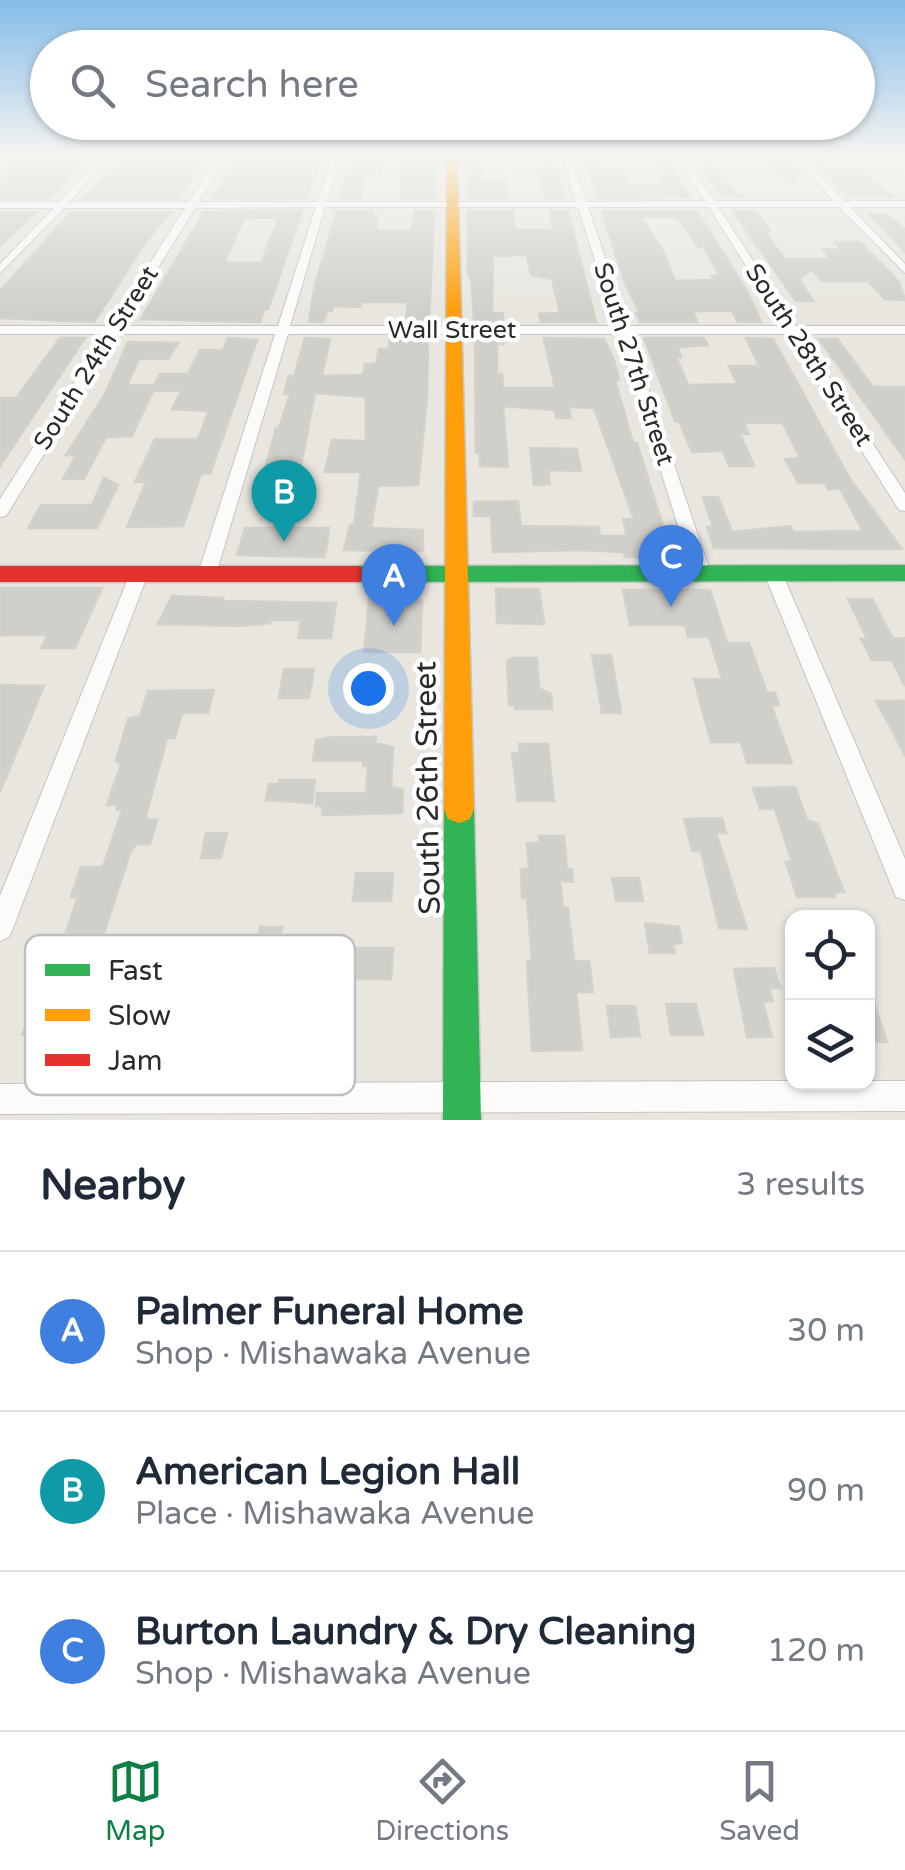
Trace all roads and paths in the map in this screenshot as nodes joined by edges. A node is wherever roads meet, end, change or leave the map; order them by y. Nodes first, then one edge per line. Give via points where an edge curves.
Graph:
1 (59, 207) edge
2 (191, 207) edge
3 (321, 207) edge
4 (452, 207) edge
5 (583, 207) edge
6 (714, 207) edge
7 (845, 207) edge
8 (0, 270) edge
9 (905, 270) edge
10 (0, 330) edge
11 (113, 330) junction
12 (283, 330) junction
13 (453, 330) junction
14 (623, 330) junction
15 (792, 330) junction
16 (905, 330) edge
17 (905, 506) edge
18 (0, 512) edge
19 (773, 573) junction
20 (905, 573) edge
21 (0, 574) edge
22 (139, 574) junction
23 (207, 574) junction
24 (455, 574) junction
25 (702, 574) junction
26 (905, 888) edge
27 (0, 928) edge
28 (905, 1096) edge
29 (0, 1098) edge
30 (462, 1108) edge

1 - 8 street
2 - 11 street, South 24th Street
3 - 12 street
4 - 13 street, South 26th Street
5 - 14 street, South 27th Street
6 - 15 street, South 28th Street
7 - 9 street
10 - 11 street, Wall Street
11 - 12 street, Wall Street
11 - 18 street, South 24th Street
12 - 13 street, Wall Street
12 - 23 street
13 - 14 street, Wall Street
13 - 24 street, South 26th Street
14 - 15 street, Wall Street
14 - 25 street, South 27th Street
15 - 16 street, Wall Street
15 - 17 street, South 28th Street
19 - 20 street
19 - 25 street
19 - 26 street
21 - 22 street
22 - 23 street
22 - 27 street
23 - 24 street
24 - 25 street
24 - 30 street, South 26th Street
28 - 30 street
29 - 30 street

